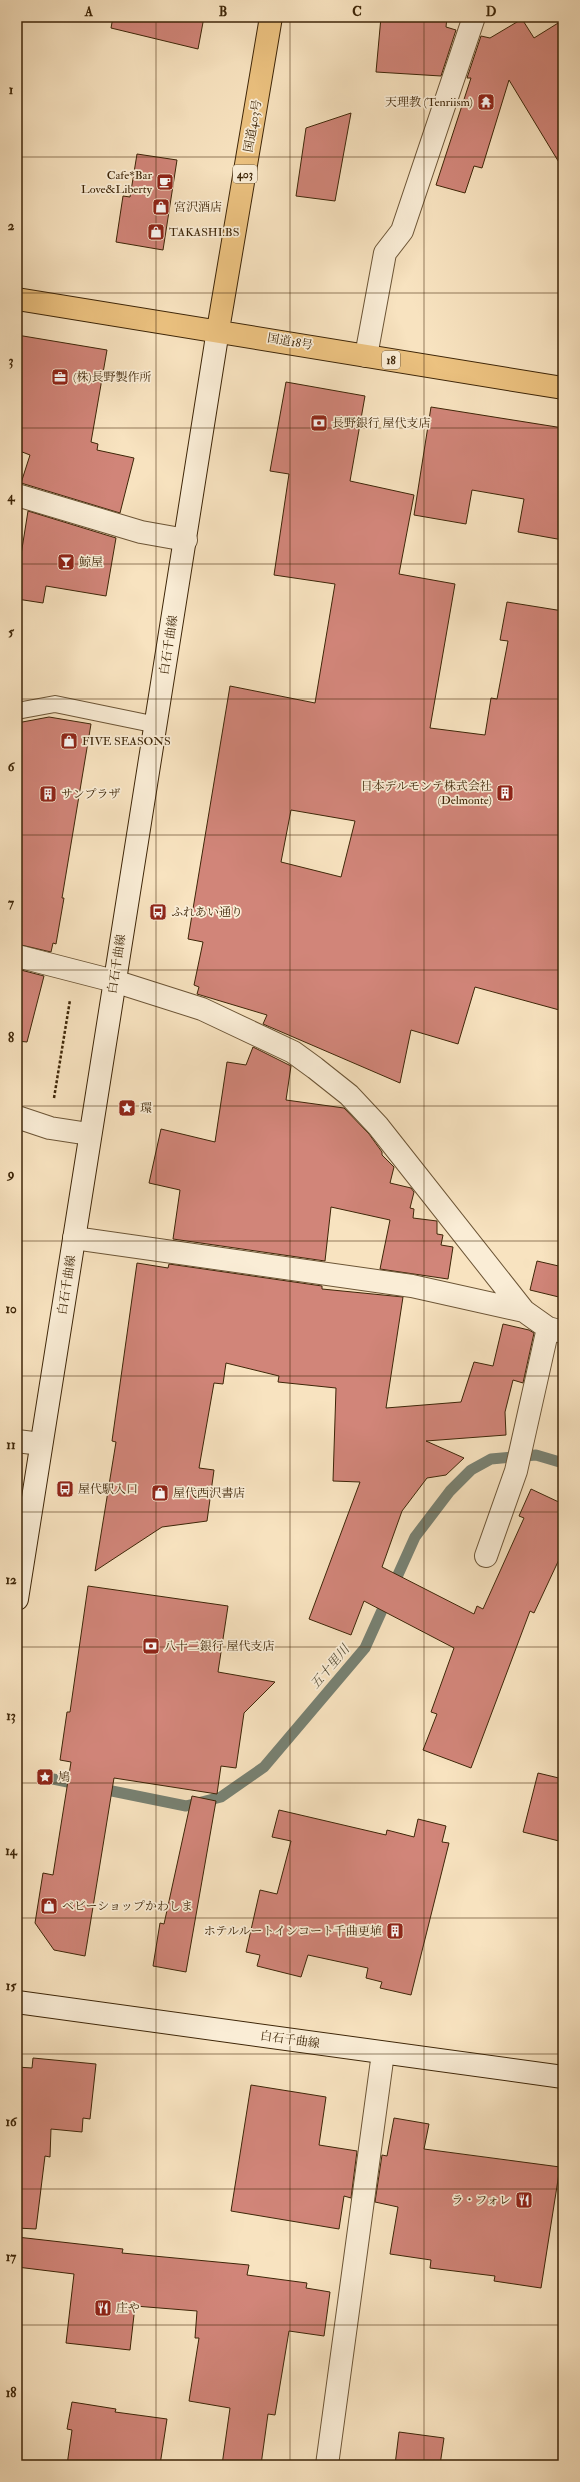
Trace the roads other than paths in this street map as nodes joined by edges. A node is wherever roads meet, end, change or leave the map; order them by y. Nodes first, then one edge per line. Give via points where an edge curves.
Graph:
1 (271, 17) edge
2 (474, 17) edge
3 (17, 299) edge
4 (218, 330) junction
5 (366, 356) junction
6 (563, 388) edge
7 (17, 495) edge
8 (186, 540) junction
9 (17, 711) edge
10 (157, 725) junction
11 (17, 956) edge
12 (114, 981) junction
13 (17, 1118) edge
14 (90, 1134) junction
15 (74, 1238) junction
16 (524, 1311) junction
17 (556, 1330) edge
18 (17, 1441) edge
19 (41, 1444) junction
20 (486, 1556) dead end
21 (17, 1599) edge
22 (17, 2002) edge
23 (383, 2053) junction
24 (563, 2077) edge
25 (327, 2465) edge

1 - 4 highway, 国道403号 / 403
2 - 5 street via 402,230 385,253
3 - 4 highway, 国道18号 / 18
4 - 5 highway, 国道18号 / 18
4 - 8 street, 白石千曲線
5 - 6 highway, 国道18号 / 18
7 - 8 street via 141,532
8 - 10 street, 白石千曲線
9 - 10 lane via 55,704
10 - 12 street, 白石千曲線
11 - 12 street
12 - 14 street, 白石千曲線
12 - 16 street via 202,1009 293,1052 316,1068 349,1095 378,1126
13 - 14 street via 50,1128
14 - 15 street, 白石千曲線
15 - 16 street via 412,1286
15 - 19 street, 白石千曲線
16 - 17 street
17 - 20 street via 521,1443 516,1471
18 - 19 street
19 - 21 street, 白石千曲線
22 - 23 street, 白石千曲線
23 - 24 street, 白石千曲線
23 - 25 street

